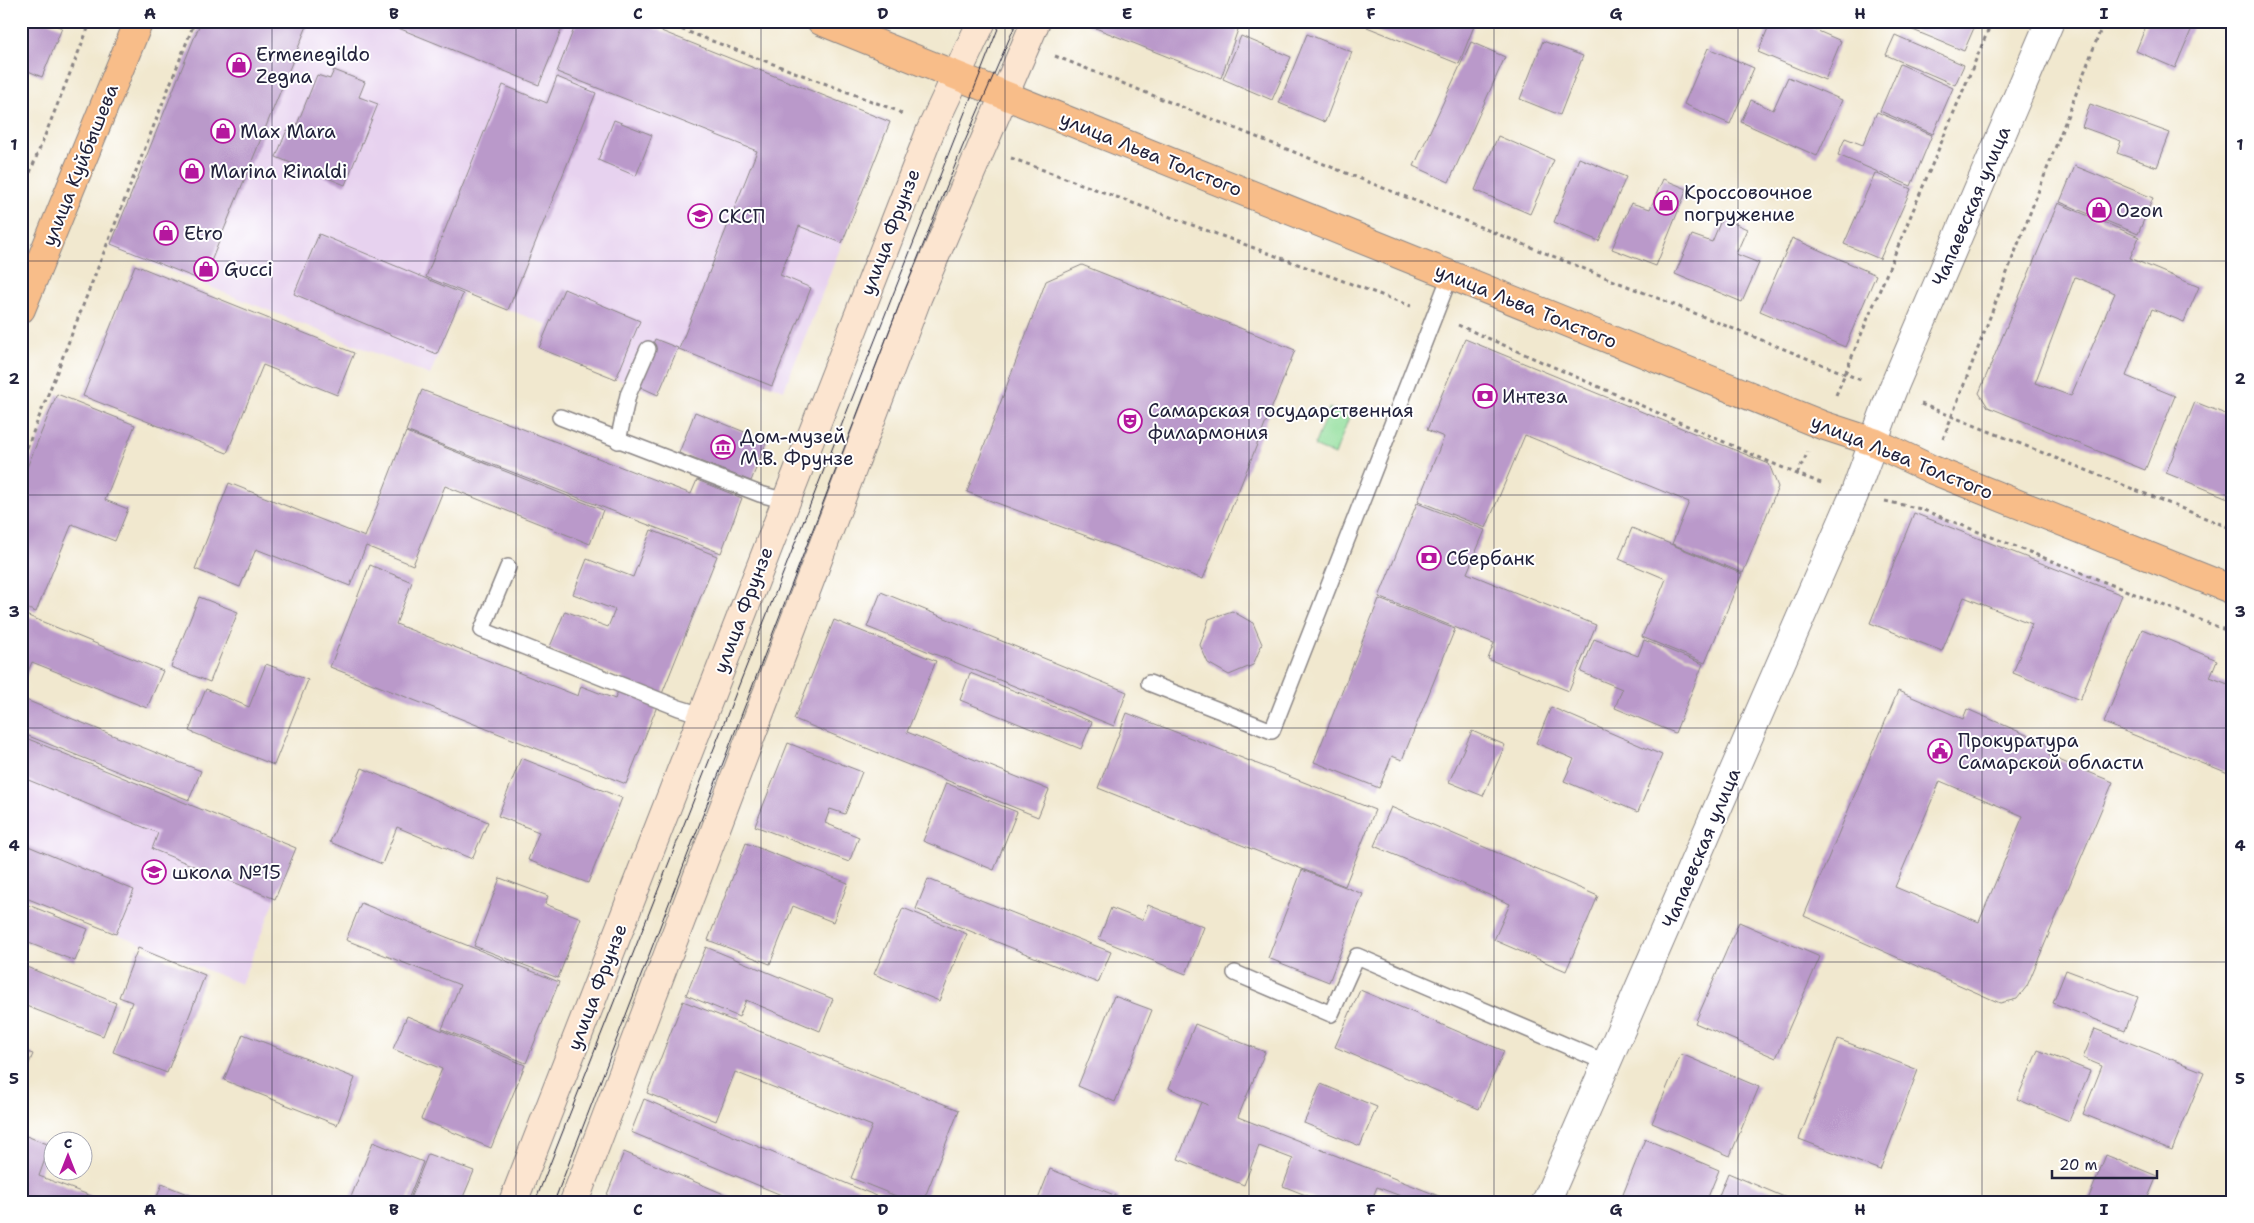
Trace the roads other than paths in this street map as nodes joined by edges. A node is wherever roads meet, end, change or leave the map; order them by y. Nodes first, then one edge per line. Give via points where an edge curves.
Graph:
1 (139, 21) edge
2 (820, 21) edge
3 (982, 21) edge
4 (1036, 21) edge
5 (2050, 21) edge
6 (956, 76) junction
7 (1003, 94) junction
8 (1450, 276) junction
9 (21, 309) edge
10 (648, 349) dead end
11 (560, 417) dead end
12 (618, 440) junction
13 (1874, 442) junction
14 (786, 500) junction
15 (508, 568) dead end
16 (2233, 590) edge
17 (1149, 683) dead end
18 (702, 715) junction
19 (1234, 974) dead end
20 (1607, 1063) junction
21 (513, 1202) edge
22 (574, 1202) edge
23 (1546, 1202) edge

1 - 9 main road, улица Куйбышева
2 - 6 main road, улица Льва Толстого
3 - 6 main road, улица Фрунзе
4 - 7 main road
5 - 13 street, Чапаевская улица via 1892,391
6 - 7 main road, улица Льва Толстого
6 - 14 main road, улица Фрунзе via 930,132
7 - 8 main road, улица Льва Толстого
7 - 22 main road via 980,156 918,296
8 - 13 main road, улица Льва Толстого via 1822,425
8 - 17 lane via 1272,731
10 - 12 lane via 628,395
11 - 12 lane
12 - 14 lane via 760,494
13 - 16 main road, улица Льва Толстого via 1933,470
13 - 20 street, Чапаевская улица via 1854,495
14 - 18 main road, улица Фрунзе
15 - 18 lane via 482,630
18 - 21 main road, улица Фрунзе
19 - 20 lane via 1331,1014 1357,956
20 - 23 street, Чапаевская улица

